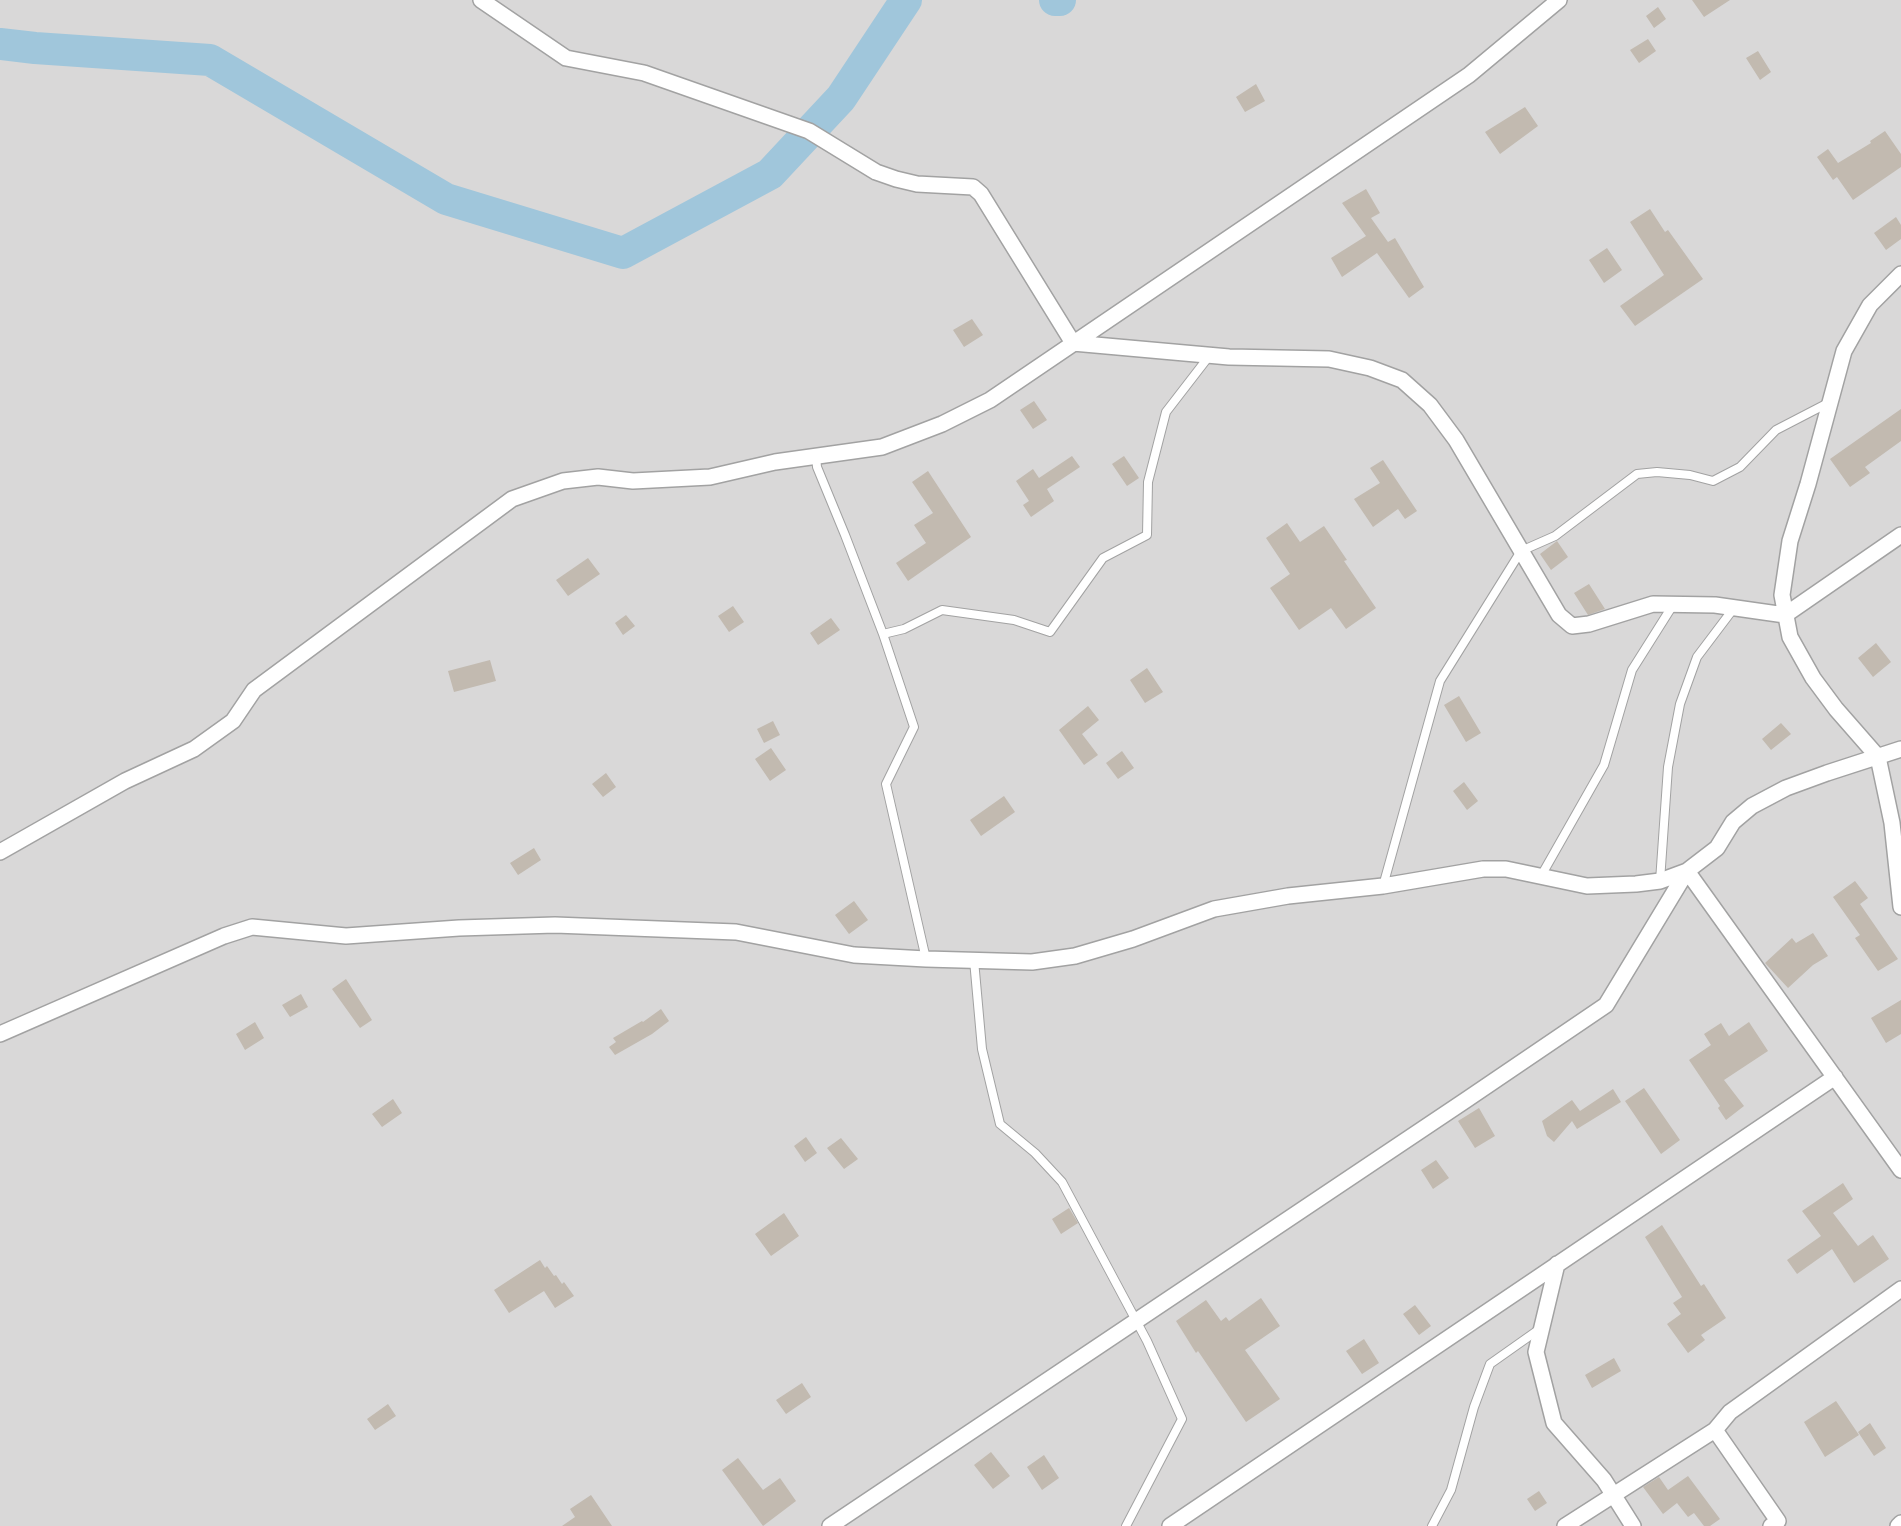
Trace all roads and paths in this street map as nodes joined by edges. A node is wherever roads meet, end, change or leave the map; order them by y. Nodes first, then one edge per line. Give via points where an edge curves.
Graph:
1 (481, 0) edge
2 (1559, 0) edge
3 (1901, 274) edge
4 (1073, 343) junction
5 (1210, 355) junction
6 (1830, 402) junction
7 (816, 456) junction
8 (1901, 535) edge
9 (1521, 551) junction
10 (1673, 604) junction
11 (1734, 608) junction
12 (1785, 615) junction
13 (883, 634) junction
14 (1901, 750) edge
15 (1878, 757) junction
16 (0, 852) edge
17 (1687, 871) junction
18 (1541, 876) junction
19 (1660, 881) junction
20 (1383, 886) junction
21 (1901, 907) edge
22 (926, 959) junction
23 (974, 960) junction
24 (0, 1034) edge
25 (1835, 1077) junction
26 (1901, 1170) edge
27 (1557, 1264) junction
28 (1901, 1289) edge
29 (1136, 1322) junction
30 (1542, 1327) junction
31 (1715, 1430) junction
32 (1614, 1495) junction
33 (1901, 1523) edge
34 (830, 1526) edge
35 (1126, 1526) edge
36 (1170, 1526) edge
37 (1432, 1526) edge
38 (1565, 1526) edge
39 (1633, 1526) edge
40 (1771, 1526) edge
41 (1898, 1526) edge

1 - 4 street via 566,58 644,73 809,131 876,172 896,179 917,184 973,187 981,194
2 - 4 street via 1469,75
3 - 6 street via 1870,305 1848,343
4 - 5 street
4 - 7 street via 990,400 942,424 882,447
5 - 9 street via 1329,359 1370,368 1402,380 1430,405 1456,440
5 - 13 lane via 1166,412 1148,482 1147,535 1103,558 1050,632 1014,620 942,610 904,629
6 - 9 lane via 1776,430 1740,468 1713,482 1690,475 1637,474 1555,536
6 - 12 street via 1790,541 1782,595
7 - 13 lane via 817,467
7 - 16 street via 710,477 633,481 598,477 563,481 512,499 254,690 233,721 194,749 125,781
8 - 12 street
9 - 10 street via 1559,615 1572,626 1589,624 1653,604
9 - 20 lane via 1440,681
10 - 11 street
10 - 18 lane via 1632,670 1604,765
11 - 12 street
11 - 19 lane via 1698,657 1680,704 1668,767
12 - 15 street via 1790,637 1813,678
13 - 22 lane via 914,727 886,784
14 - 15 street
15 - 17 street via 1786,788 1752,806 1733,822 1717,848
15 - 21 street via 1894,832
17 - 19 street
17 - 25 street
17 - 29 street via 1606,1005
18 - 19 street via 1587,886
18 - 20 street via 1506,869 1482,869
20 - 23 street via 1288,896 1214,910 1074,956 1032,962
22 - 23 street
22 - 24 street via 854,955 736,932 555,925 346,936 252,927 224,936
23 - 29 lane via 982,1049 1000,1124 1035,1153 1062,1182
25 - 26 street
25 - 27 street
27 - 30 street
27 - 36 street
28 - 31 street via 1730,1412
29 - 34 street
29 - 35 lane via 1182,1419
30 - 32 street via 1536,1352 1554,1423
30 - 37 lane via 1490,1364 1474,1407 1451,1490
31 - 32 street
31 - 40 street via 1778,1521
32 - 38 street
32 - 39 street
33 - 41 street

